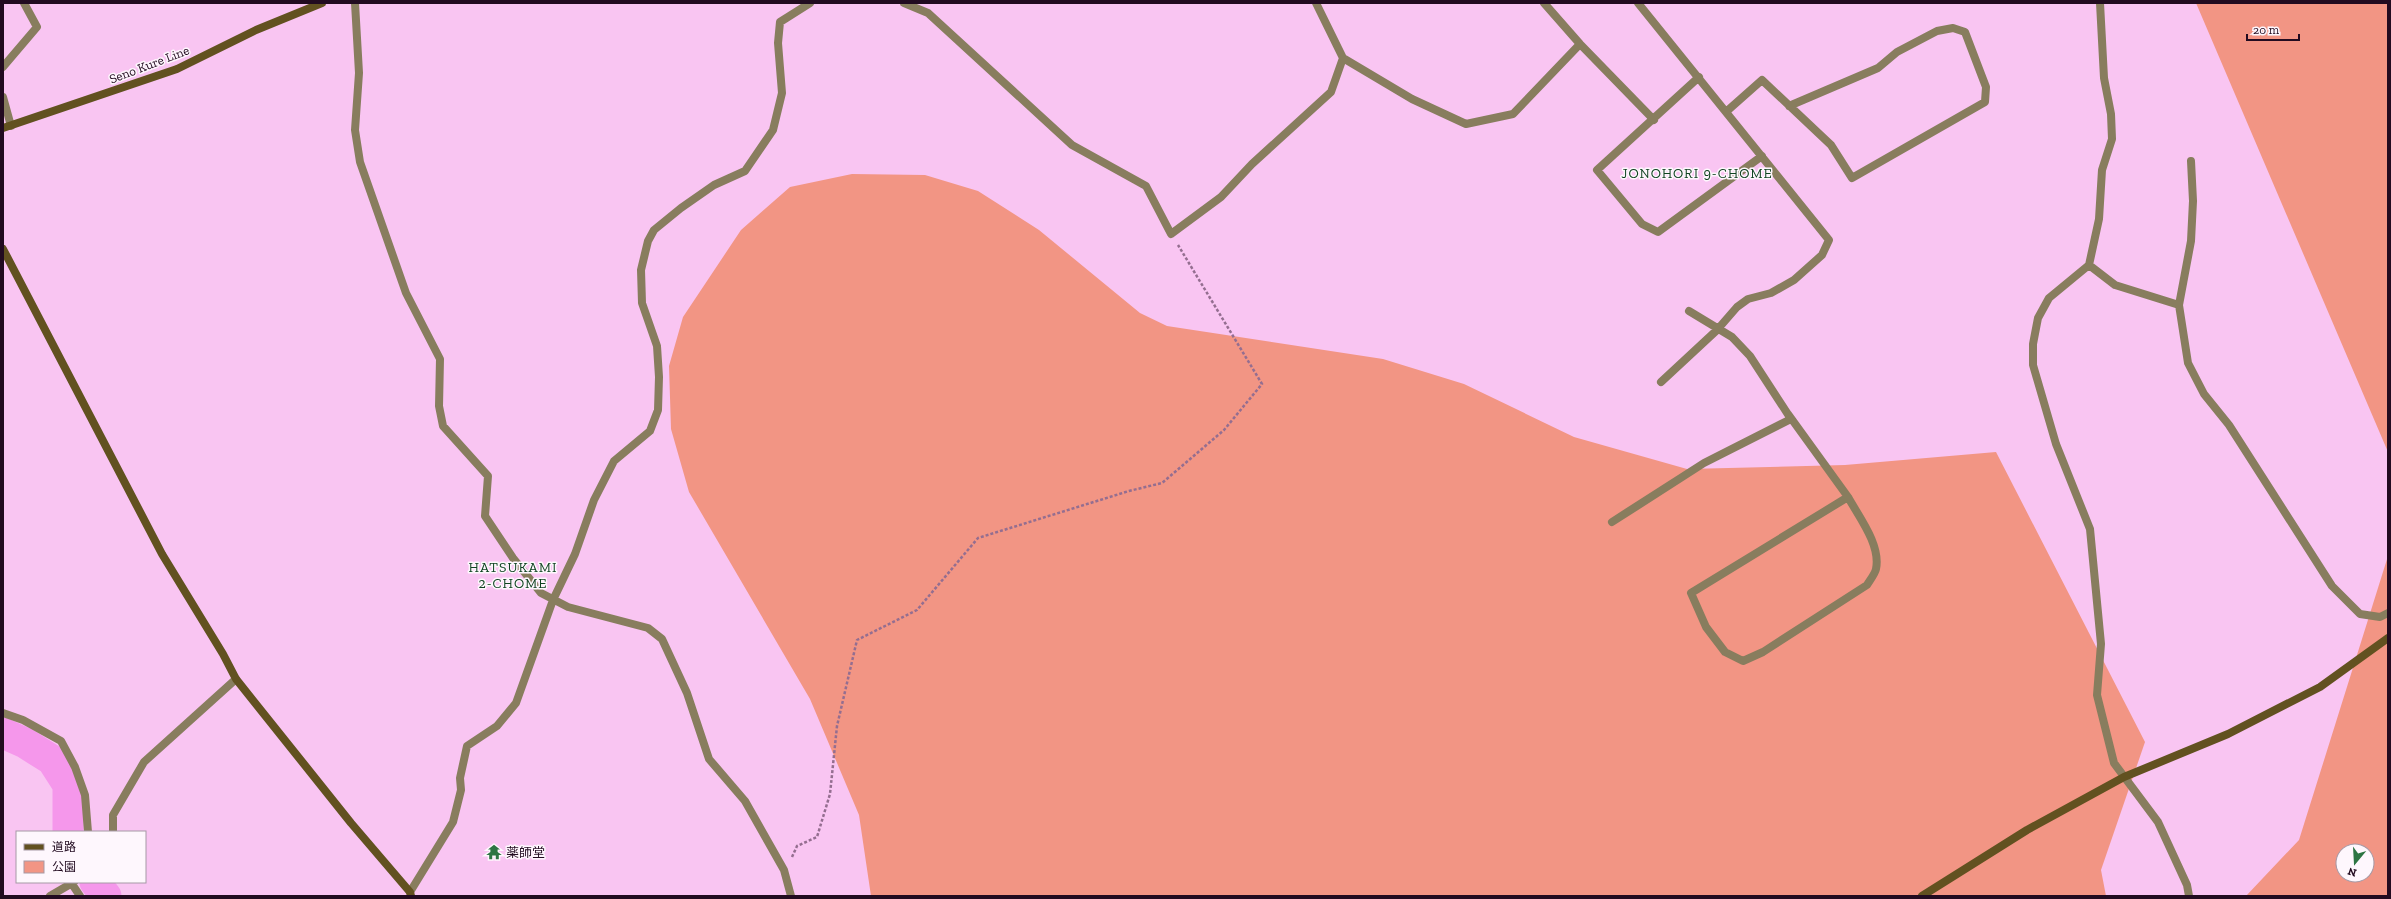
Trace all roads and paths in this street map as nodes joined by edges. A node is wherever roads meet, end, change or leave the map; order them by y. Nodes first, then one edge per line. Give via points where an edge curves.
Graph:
1 (24, 3) edge
2 (322, 3) edge
3 (355, 3) edge
4 (810, 3) edge
5 (904, 3) edge
6 (1316, 3) edge
7 (1544, 3) edge
8 (1638, 3) edge
9 (2100, 3) edge
10 (1580, 44) junction
11 (1343, 58) junction
12 (3, 67) edge
13 (1700, 77) junction
14 (3, 97) edge
15 (1789, 106) junction
16 (1727, 111) junction
17 (1654, 120) junction
18 (7, 127) edge
19 (1762, 156) junction
20 (2191, 161) dead end
21 (1172, 234) junction
22 (3, 249) edge
23 (2089, 265) junction
24 (2179, 305) junction
25 (1689, 311) dead end
26 (1717, 330) junction
27 (1661, 382) dead end
28 (1790, 419) junction
29 (1848, 497) junction
30 (1612, 522) dead end
31 (553, 600) junction
32 (2388, 613) edge
33 (2388, 638) edge
34 (236, 679) junction
35 (3, 712) edge
36 (2124, 777) junction
37 (88, 831) edge
38 (113, 831) edge
39 (784, 870) junction
40 (73, 883) edge
41 (410, 894) edge
42 (50, 896) edge
43 (80, 896) edge
44 (791, 896) edge
45 (1922, 896) edge
46 (2189, 896) edge

1 - 12 street via 37,27
2 - 18 street, Seno Kure Line via 256,30 177,69
3 - 31 street via 359,73 355,130 360,162 406,293 440,359 440,406 443,426 488,476 485,516 512,558 541,592
4 - 31 street via 780,22 778,43 782,93 773,130 745,171 714,185 681,208 654,230 648,241 641,270 642,303 657,346 658,410 650,431 614,461 594,500 575,554
5 - 21 street via 928,13 1072,146 1146,186
6 - 11 street
7 - 10 street
8 - 13 street
9 - 23 street via 2104,78 2111,114 2112,139 2102,170 2099,219
10 - 11 street via 1513,114 1466,124 1412,99
10 - 17 street
11 - 21 street via 1331,92 1221,196
13 - 16 street
13 - 17 street
14 - 18 street
15 - 15 street via 1878,68 1897,52 1937,31 1953,28 1965,32 1986,88 1985,102 1852,178 1831,145
15 - 16 street via 1762,80
16 - 19 street
17 - 19 street via 1596,170 1642,224 1658,232
19 - 26 street via 1829,240 1822,255 1794,280 1771,292 1748,299 1737,307
20 - 24 street via 2191,241
21 - 39 path via 1262,384 1224,430 1162,484 1130,491 978,538 917,610 857,640 837,726 830,794 817,837 798,846
22 - 34 street via 162,554
23 - 24 street via 2115,285
23 - 36 street via 2049,298 2038,318 2033,344 2033,365 2056,444 2090,529 2102,644 2097,695 2114,763
24 - 32 street via 2188,363 2204,394 2229,425 2332,586 2360,614 2380,617
25 - 26 street
26 - 27 street
26 - 28 street via 1732,337 1750,356
28 - 29 street via 1784,409
28 - 30 street via 1704,463
29 - 29 street via 1872,541 1876,557 1876,569 1867,585 1763,652 1743,660 1725,652 1706,627 1692,593
31 - 39 street via 568,607 648,628 662,639 687,693 709,759 745,801
31 - 41 street via 516,703 497,726 467,746 460,778 461,790 453,822
33 - 36 street via 2320,687 2228,734
34 - 38 street via 144,762 112,815
34 - 41 street
35 - 37 street via 24,720 61,741 75,767 85,795
36 - 45 street via 2027,830
36 - 46 street via 2158,822 2187,885
39 - 44 street
40 - 42 street
40 - 43 street

